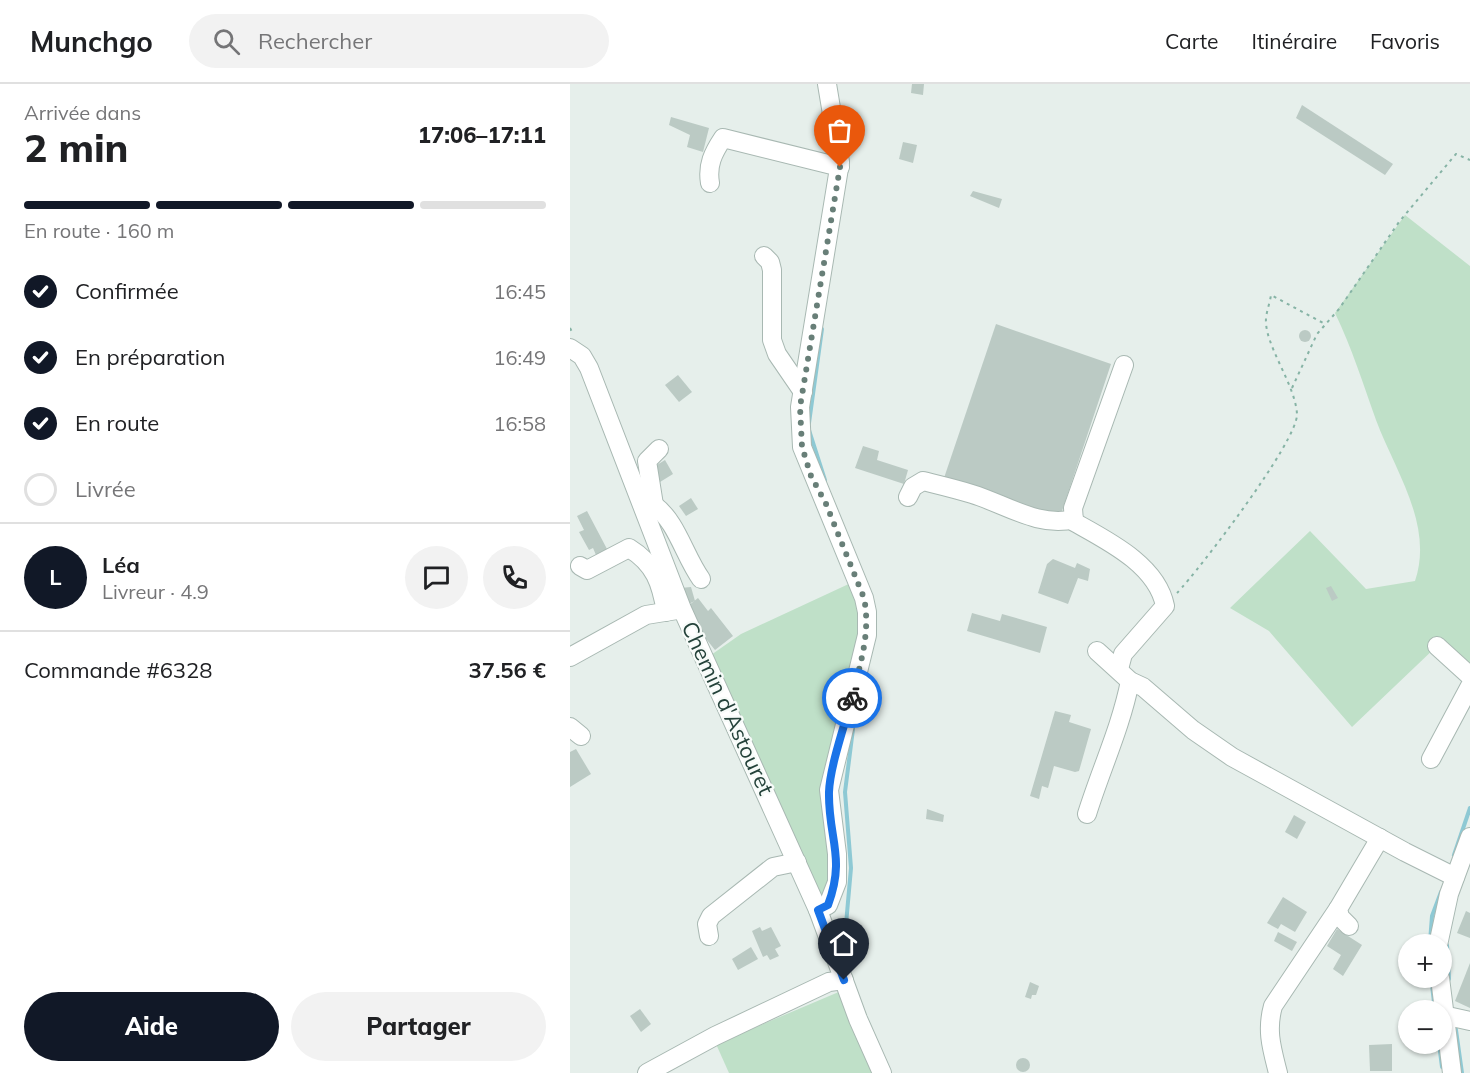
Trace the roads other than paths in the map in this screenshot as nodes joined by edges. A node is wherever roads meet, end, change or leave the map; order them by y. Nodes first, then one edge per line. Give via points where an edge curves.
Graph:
1 (827, 84) edge
2 (840, 167) junction
3 (710, 183) dead end
4 (764, 256) dead end
5 (570, 348) edge
6 (1124, 365) dead end
7 (803, 392) junction
8 (659, 449) dead end
9 (908, 497) dead end
10 (649, 507) junction
11 (1074, 519) junction
12 (580, 566) dead end
13 (701, 579) dead end
14 (674, 611) junction
15 (1437, 646) dead end
16 (1097, 651) dead end
17 (570, 657) edge
18 (1124, 675) junction
19 (1470, 676) edge
20 (1470, 686) edge
21 (1431, 759) dead end
22 (1087, 814) dead end
23 (1470, 837) edge
24 (1380, 838) junction
25 (797, 862) junction
26 (1455, 877) junction
27 (1338, 909) junction
28 (818, 910) junction
29 (1349, 926) dead end
30 (1439, 934) edge
31 (709, 936) dead end
32 (844, 980) junction
33 (1452, 1017) edge
34 (1470, 1021) edge
35 (1449, 1054) edge
36 (647, 1073) edge
37 (882, 1073) edge
38 (1278, 1073) edge
39 (1452, 1073) edge

1 - 2 street via 840,147
2 - 3 street via 723,138 713,153 708,171
2 - 7 street
4 - 7 street via 772,270 772,340
5 - 10 street, Chemin d'Astouret via 590,368
6 - 11 street via 1073,508
7 - 28 street via 802,447 864,598 867,635 829,790 837,882 828,905
8 - 10 street via 647,460
9 - 11 street via 923,481 1043,520
10 - 13 street via 667,515 690,565
10 - 14 street, Chemin d'Astouret
11 - 18 street via 1142,568 1162,595 1165,606 1123,654
12 - 14 street via 587,570 629,548 647,559 663,597
14 - 17 street via 646,615
14 - 25 street, Chemin d'Astouret
15 - 19 street
16 - 18 street
18 - 22 street via 1122,721
18 - 24 street via 1233,757
20 - 21 street
23 - 26 street
24 - 26 street
24 - 27 street
25 - 28 street, Chemin d'Astouret
25 - 31 street via 774,867 746,896 711,916 707,924
26 - 30 street
27 - 29 street
27 - 38 street via 1273,1006 1269,1039
28 - 32 street, Chemin d'Astouret
32 - 36 street via 829,982
32 - 37 street, Chemin d'Astouret
33 - 34 street
35 - 39 street

